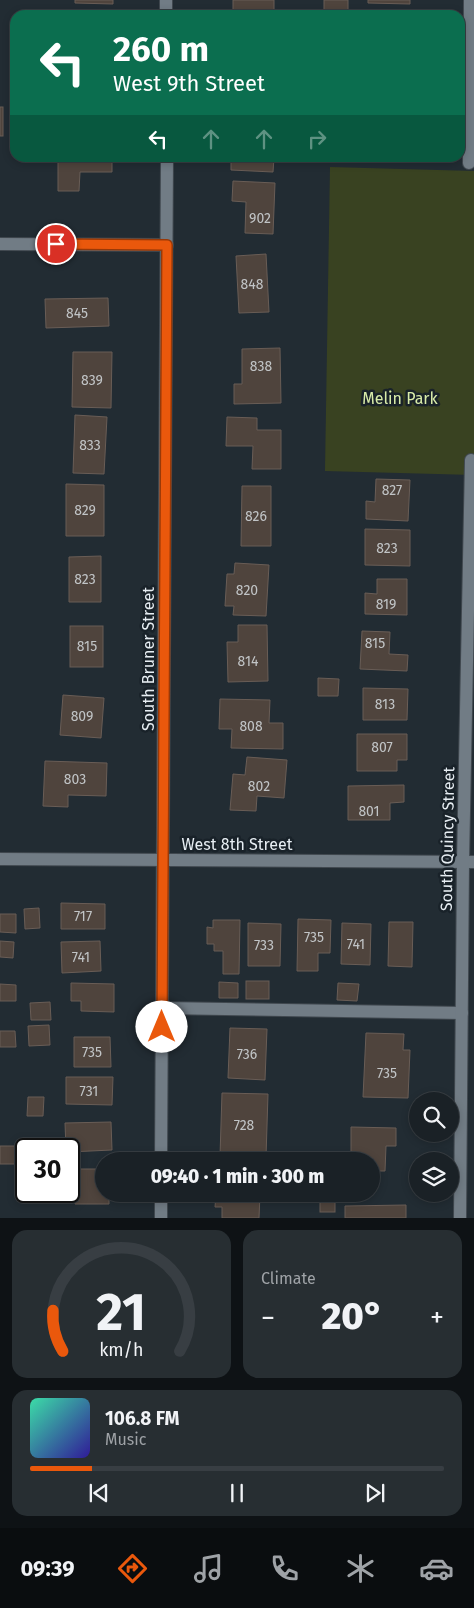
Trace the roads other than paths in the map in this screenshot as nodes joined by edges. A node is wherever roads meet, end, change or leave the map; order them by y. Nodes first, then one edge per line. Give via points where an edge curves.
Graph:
1 (470, 0) edge
2 (167, 162) edge
3 (469, 163) dead end
4 (0, 244) edge
5 (167, 245) junction
6 (471, 460) dead end
7 (0, 859) edge
8 (163, 860) junction
9 (468, 862) edge
10 (162, 1008) junction
11 (462, 1013) junction
12 (161, 1152) edge
13 (161, 1202) edge
14 (160, 1218) edge
15 (460, 1218) edge

1 - 3 street
2 - 5 street, South Bruner Street
4 - 5 street
5 - 8 street, South Bruner Street
6 - 9 street, South Quincy Street
7 - 8 street, West 8th Street
8 - 9 street, West 8th Street
8 - 10 street, South Bruner Street
9 - 11 street, South Quincy Street
10 - 11 street
10 - 12 street, South Bruner Street
11 - 15 street, South Quincy Street
13 - 14 street

